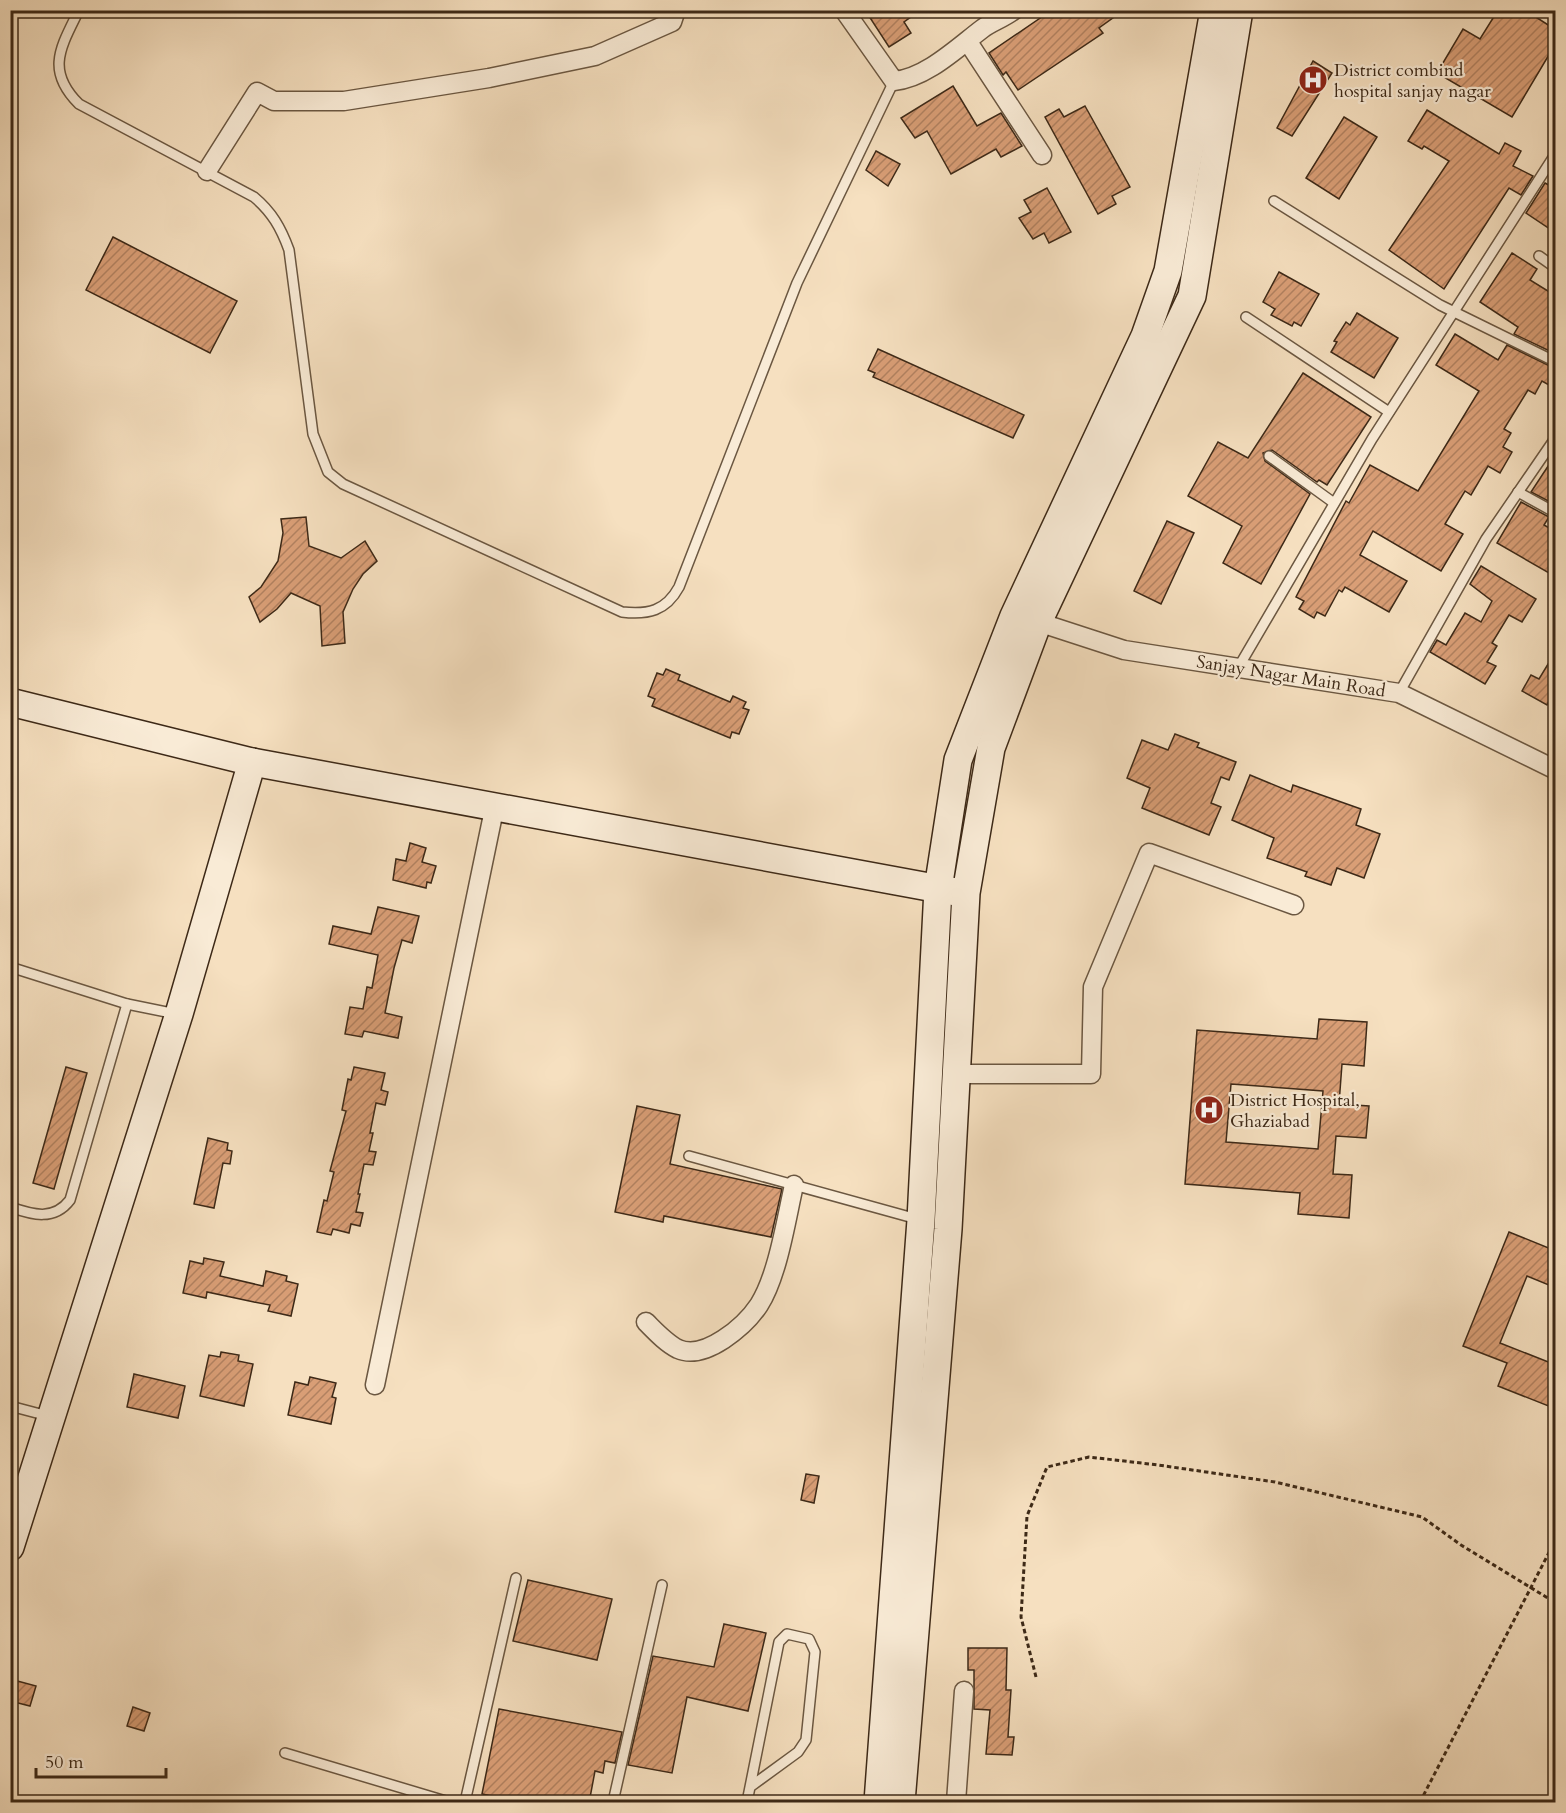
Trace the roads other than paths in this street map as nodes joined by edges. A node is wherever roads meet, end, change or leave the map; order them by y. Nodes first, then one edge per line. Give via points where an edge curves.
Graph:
1 (80, 10) edge
2 (676, 10) edge
3 (844, 10) edge
4 (1014, 10) edge
5 (1214, 10) edge
6 (1239, 10) edge
7 (968, 42) junction
8 (894, 81) junction
9 (1556, 153) edge
10 (1042, 155) dead end
11 (207, 171) junction
12 (1274, 201) dead end
13 (1539, 256) dead end
14 (1556, 268) edge
15 (1455, 311) junction
16 (1246, 317) dead end
17 (1556, 362) edge
18 (1389, 412) junction
19 (1556, 437) edge
20 (1269, 456) dead end
21 (1518, 492) junction
22 (1334, 503) junction
23 (1556, 513) edge
24 (1028, 615) junction
25 (1238, 668) junction
26 (1399, 693) junction
27 (10, 702) edge
28 (252, 762) junction
29 (1556, 770) edge
30 (495, 805) junction
31 (938, 890) junction
32 (966, 893) junction
33 (1294, 905) dead end
34 (10, 967) edge
35 (127, 1004) junction
36 (178, 1014) junction
37 (956, 1074) junction
38 (689, 1156) dead end
39 (794, 1185) junction
40 (10, 1207) edge
41 (935, 1224) junction
42 (646, 1322) dead end
43 (375, 1385) dead end
44 (10, 1406) edge
45 (51, 1416) junction
46 (10, 1547) edge
47 (516, 1578) dead end
48 (662, 1585) dead end
49 (964, 1690) dead end
50 (285, 1754) dead end
51 (750, 1787) junction
52 (449, 1803) edge
53 (465, 1803) edge
54 (613, 1803) edge
55 (747, 1803) edge
56 (878, 1803) edge
57 (901, 1803) edge
58 (956, 1803) edge

1 - 11 lane via 61,46 58,61 67,92 79,104
2 - 11 street via 672,22 595,56 489,78 344,101 274,101 257,92
3 - 8 street
4 - 7 street
5 - 24 street via 1168,271 1146,336
6 - 24 street via 1192,296
7 - 8 street via 907,80
7 - 10 street
8 - 11 lane via 797,282 679,587 671,602 643,615 622,612 343,484 328,472 313,434 288,250 282,232 268,208
9 - 15 lane
12 - 15 lane
13 - 14 lane
15 - 17 lane
15 - 18 lane
16 - 18 lane
18 - 22 lane
19 - 21 lane
20 - 22 lane
21 - 23 lane
21 - 26 lane via 1486,539
22 - 25 lane
24 - 25 street, Sanjay Nagar Main Road via 1124,650
24 - 31 street via 958,760
24 - 32 street via 991,748
25 - 26 street, Sanjay Nagar Main Road
26 - 29 street, Sanjay Nagar Main Road
27 - 28 street
28 - 30 street
28 - 36 street
30 - 31 street
30 - 43 street
31 - 32 street
31 - 41 street
32 - 37 street
33 - 37 street via 1149,853 1093,987 1091,1074
34 - 35 lane
35 - 36 lane
35 - 40 lane via 70,1200 57,1213 49,1215
36 - 45 street
37 - 41 street
38 - 39 lane
39 - 41 lane
39 - 42 street via 777,1260 759,1305 728,1338 705,1349 681,1350
41 - 56 street
41 - 57 street
44 - 45 lane
45 - 46 street
47 - 53 lane
48 - 54 lane
49 - 58 street
50 - 52 lane
51 - 51 lane via 779,1642 787,1634 809,1639 815,1652 806,1740 798,1752
51 - 55 lane

